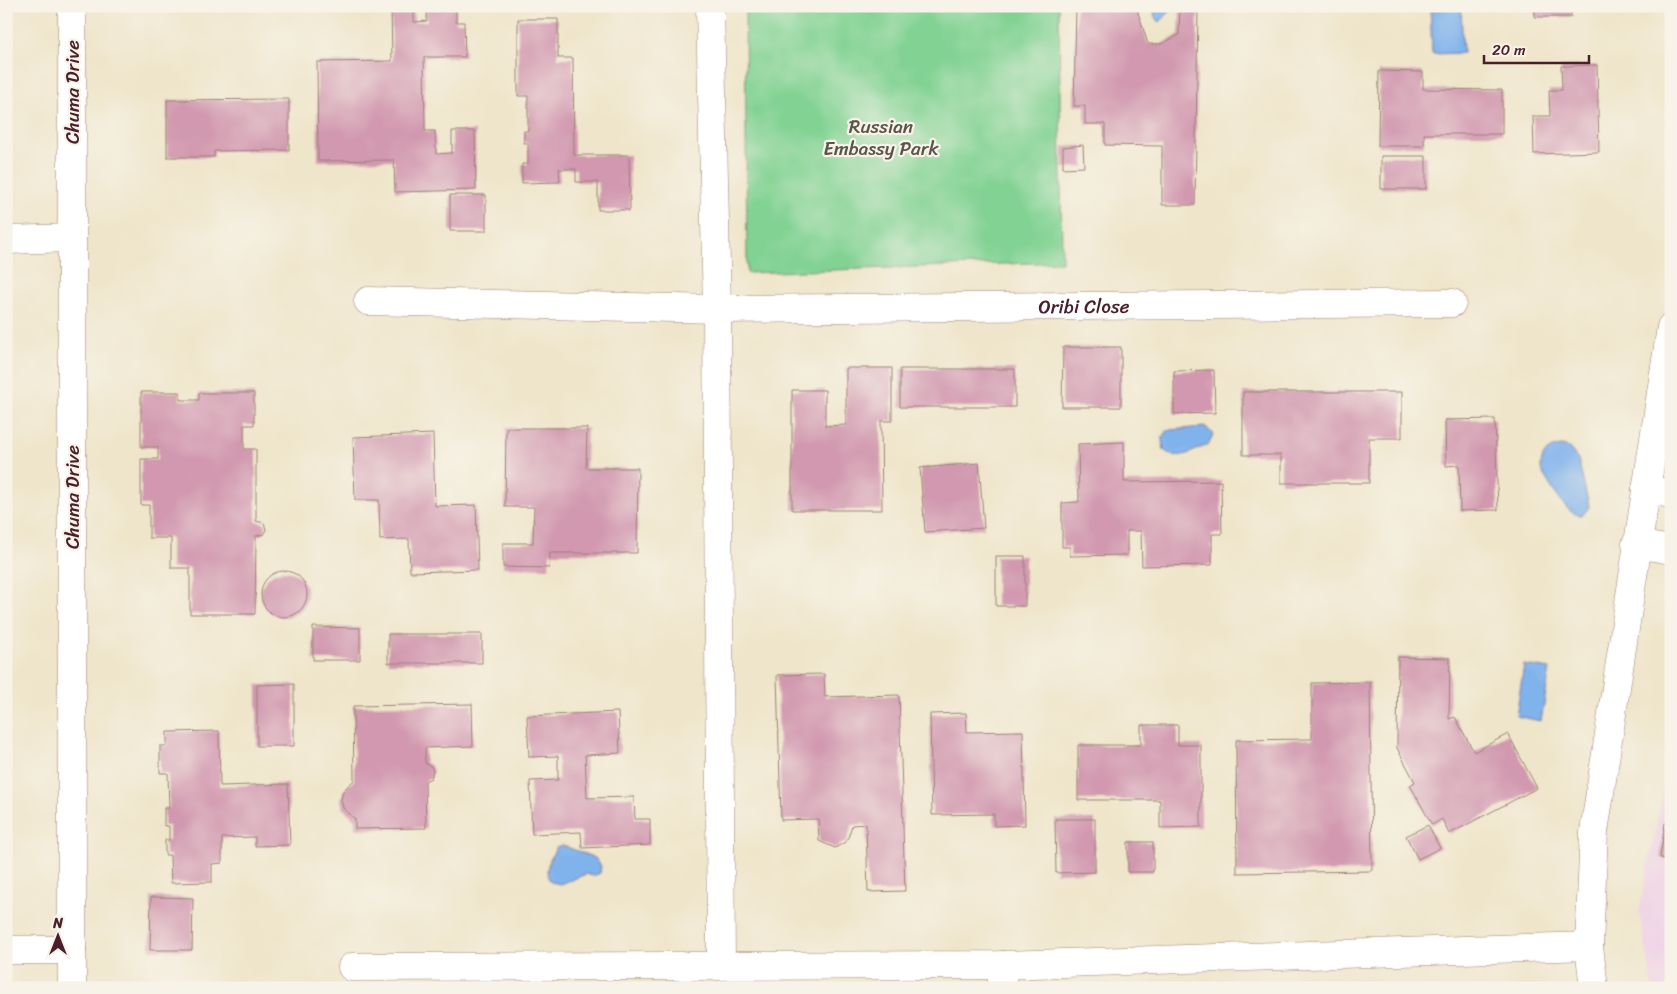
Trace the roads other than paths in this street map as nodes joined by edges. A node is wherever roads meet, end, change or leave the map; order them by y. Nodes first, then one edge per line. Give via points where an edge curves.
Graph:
1 (72, 6) edge
2 (710, 6) edge
3 (72, 238) junction
4 (6, 240) edge
5 (368, 301) dead end
6 (1452, 303) dead end
7 (717, 309) junction
8 (1671, 327) edge
9 (1658, 491) edge
10 (1636, 544) junction
11 (1671, 550) edge
12 (1589, 946) junction
13 (6, 950) edge
14 (72, 950) junction
15 (721, 965) junction
16 (352, 967) dead end
17 (1002, 976) edge
18 (72, 988) edge
19 (1594, 988) edge

1 - 3 street, Chuma Drive
2 - 7 street
3 - 4 street
3 - 14 street, Chuma Drive
5 - 7 street, Oribi Close
6 - 7 street, Oribi Close
7 - 15 street
8 - 9 street
9 - 10 street
10 - 11 street
10 - 12 street via 1594,832
12 - 17 street
12 - 19 street
13 - 14 street
14 - 18 street, Chuma Drive
15 - 16 street
15 - 17 street

